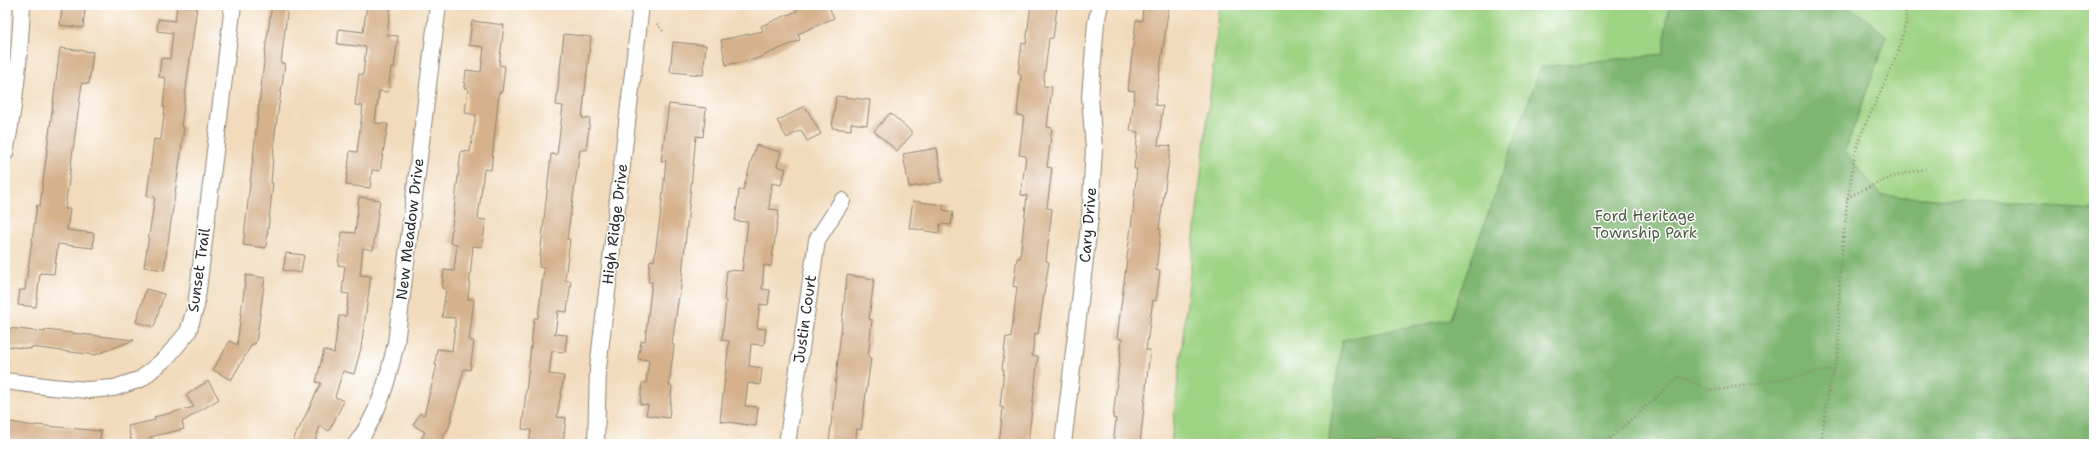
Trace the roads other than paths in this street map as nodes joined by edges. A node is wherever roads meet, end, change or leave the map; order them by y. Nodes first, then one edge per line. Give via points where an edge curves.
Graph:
1 (22, 5) edge
2 (233, 5) edge
3 (438, 5) edge
4 (641, 5) edge
5 (1100, 5) edge
6 (5, 153) edge
7 (842, 201) dead end
8 (5, 381) edge
9 (356, 444) edge
10 (596, 444) edge
11 (787, 444) edge
12 (1063, 444) edge

1 - 6 street via 21,40
2 - 8 street, Sunset Trail via 196,306 188,332 166,357 141,379 114,388 52,388
3 - 9 street, New Meadow Drive via 396,343 386,388
4 - 10 street, High Ridge Drive via 598,368
5 - 12 street, Cary Drive via 1090,97 1094,148 1090,217
7 - 11 street, Justin Court via 817,240

